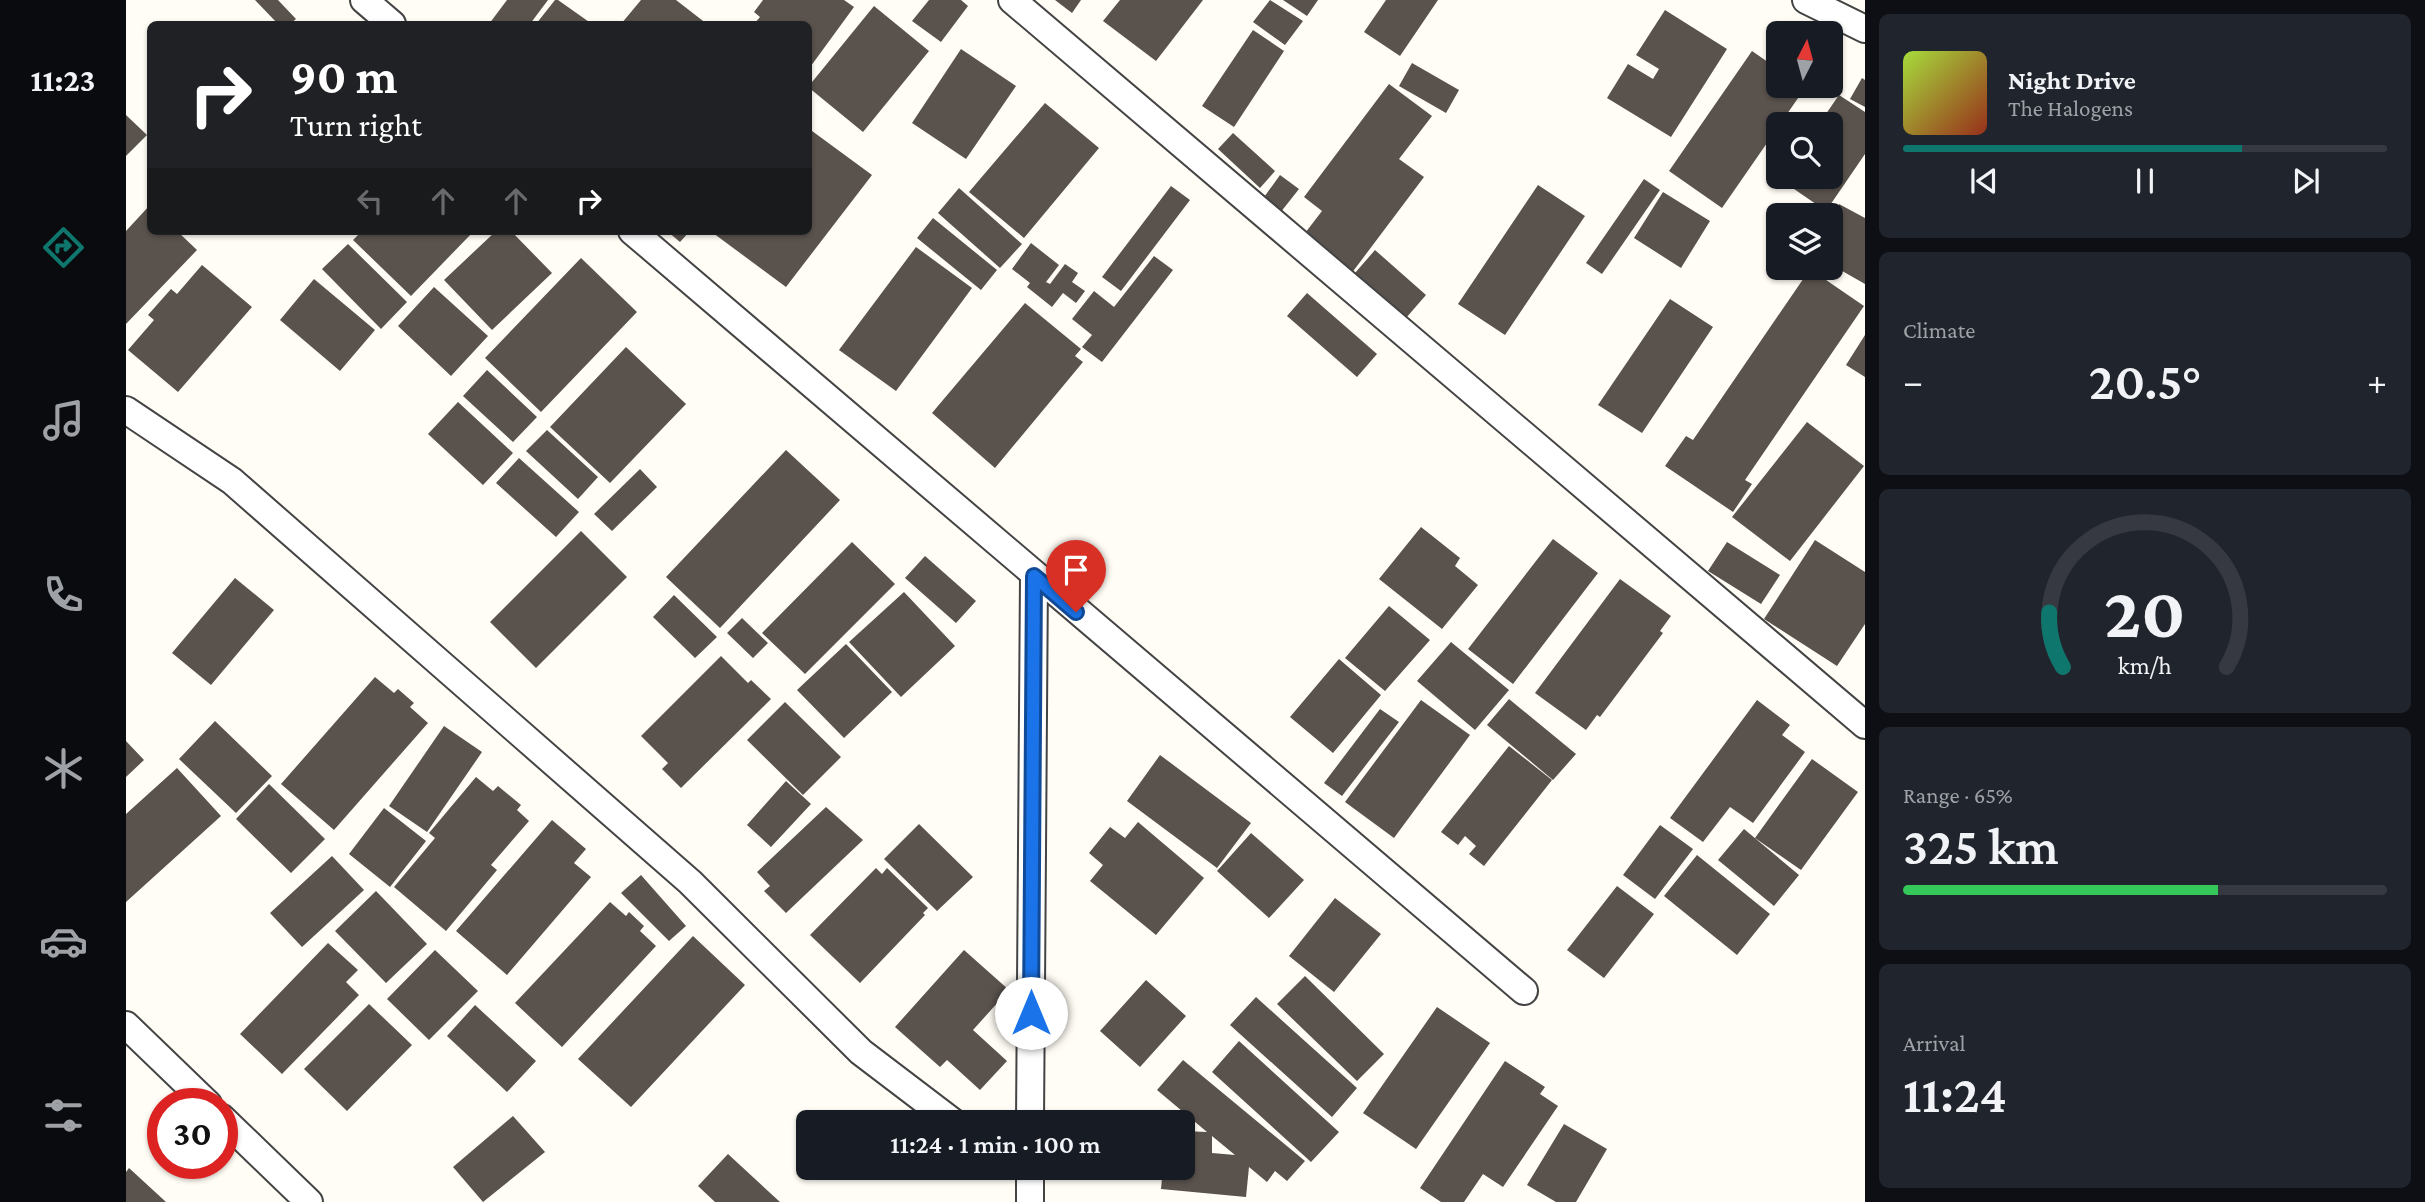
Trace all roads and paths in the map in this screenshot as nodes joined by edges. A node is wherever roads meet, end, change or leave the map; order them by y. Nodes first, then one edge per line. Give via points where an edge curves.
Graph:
1 (364, 0) edge
2 (1012, 0) edge
3 (1806, 0) edge
4 (388, 21) edge
5 (1865, 29) edge
6 (637, 235) edge
7 (126, 410) edge
8 (1034, 576) junction
9 (1865, 724) edge
10 (1524, 991) dead end
11 (126, 1025) edge
12 (191, 1088) edge
13 (937, 1110) edge
14 (1030, 1110) edge
15 (238, 1133) edge
16 (1030, 1180) edge
17 (309, 1202) edge
18 (1030, 1202) edge

1 - 4 street
2 - 9 street
3 - 5 street
6 - 8 street
7 - 13 street via 232,481 690,882 861,1052
8 - 10 street
8 - 14 street
11 - 12 street
15 - 17 street
16 - 18 street

